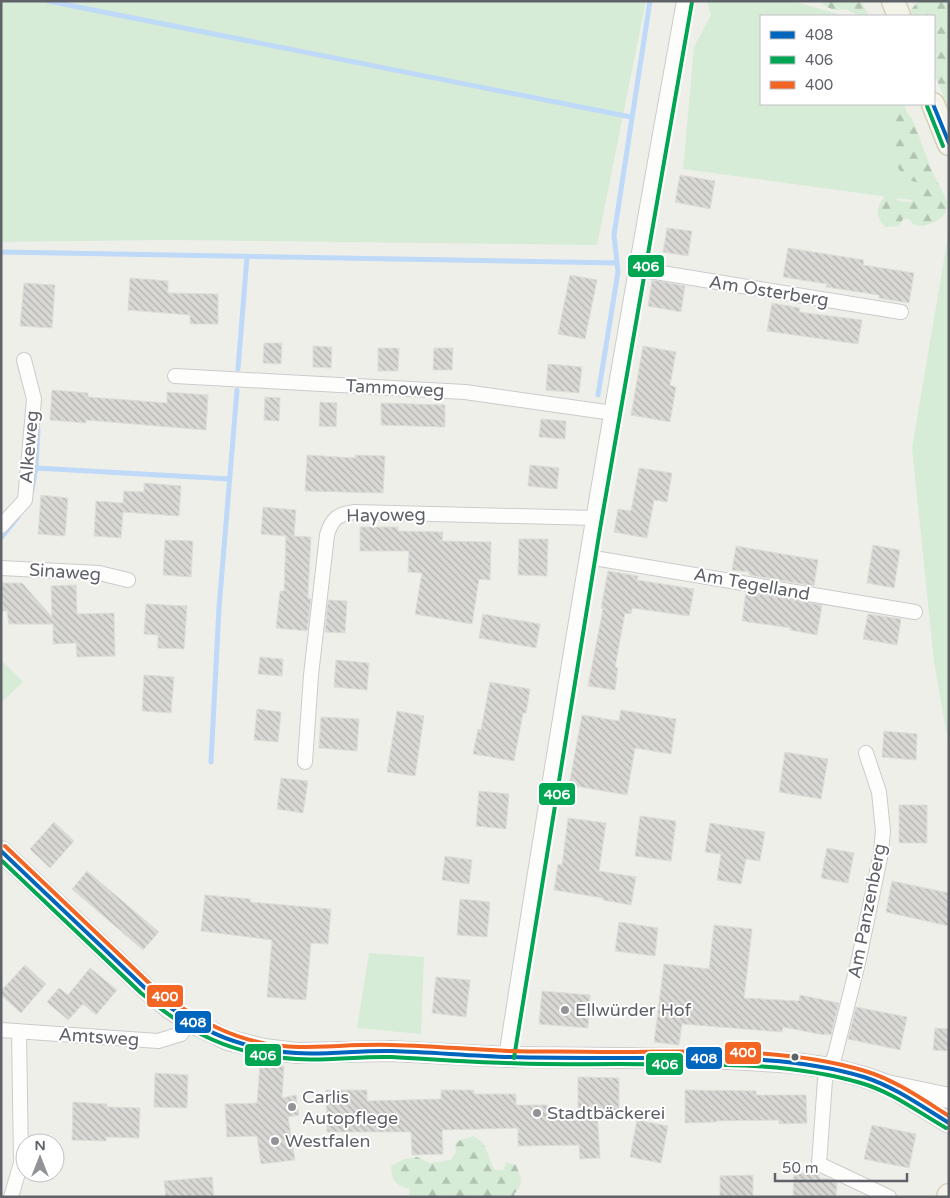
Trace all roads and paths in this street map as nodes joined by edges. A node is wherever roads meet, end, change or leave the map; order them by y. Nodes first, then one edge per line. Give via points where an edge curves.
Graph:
1 (686, 1) edge
2 (892, 1) edge
3 (899, 15) edge
4 (933, 105) edge
5 (949, 144) edge
6 (637, 269) junction
7 (901, 312) dead end
8 (24, 360) dead end
9 (176, 376) dead end
10 (613, 413) junction
11 (594, 518) junction
12 (1, 526) edge
13 (588, 557) junction
14 (1, 568) edge
15 (128, 580) dead end
16 (915, 612) dead end
17 (866, 753) dead end
18 (305, 762) dead end
19 (1, 851) edge
20 (190, 1022) junction
21 (1, 1030) edge
22 (19, 1031) junction
23 (508, 1057) junction
24 (830, 1068) junction
25 (887, 1084) junction
26 (949, 1098) edge
27 (949, 1123) edge
28 (10, 1197) edge
29 (889, 1197) edge

1 - 6 street
2 - 3 main road
4 - 5 main road
6 - 7 street, Am Osterberg
6 - 10 street
8 - 12 street, Alkeweg via 34,399 25,500
9 - 10 street, Tammoweg via 465,392
10 - 11 street
11 - 13 street
11 - 18 street, Hayoweg via 355,512 335,518 327,535
13 - 16 street, Am Tegelland
13 - 23 street
14 - 15 street, Sinaweg via 99,573
17 - 24 street, Am Panzenberg via 879,792 883,831 881,853 858,964
19 - 20 main road via 145,988
20 - 22 street, Amtsweg via 181,1034 158,1041
20 - 23 main road via 228,1040 296,1053 390,1051
21 - 22 street, Amtsweg
22 - 28 street via 21,1163
23 - 24 main road via 730,1059
24 - 25 main road
24 - 29 street, Am Panzenberg via 825,1080 819,1164
25 - 26 main road
25 - 27 main road

